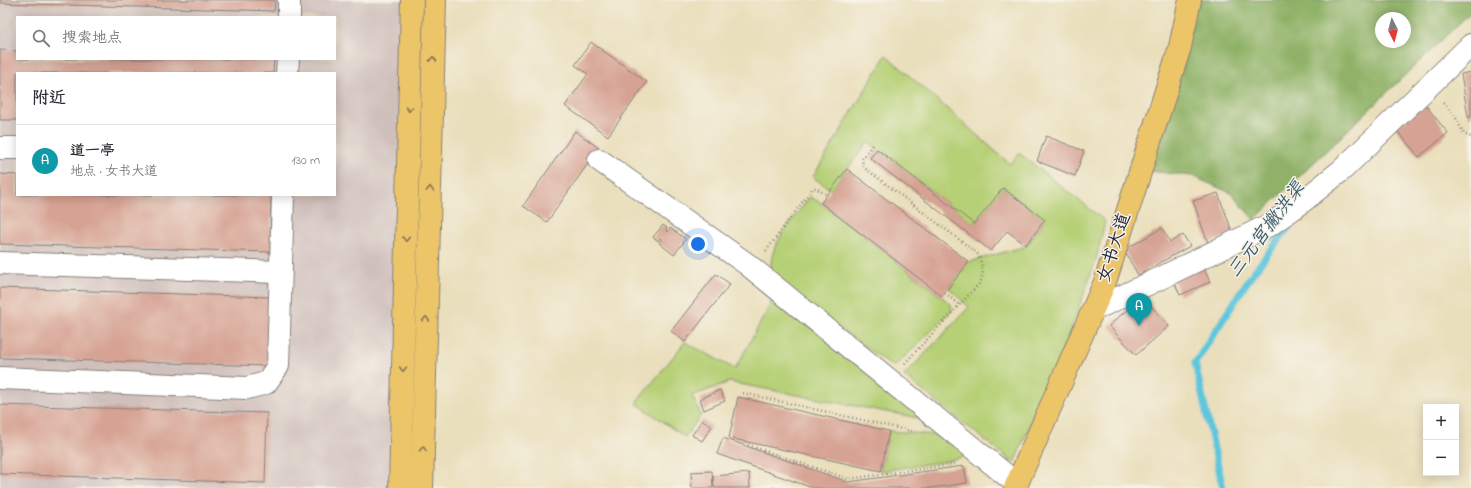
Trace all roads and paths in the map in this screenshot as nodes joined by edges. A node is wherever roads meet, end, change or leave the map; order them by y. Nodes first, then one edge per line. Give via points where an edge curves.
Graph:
1 (289, 0) edge
2 (412, 0) edge
3 (435, 0) edge
4 (1190, 0) edge
5 (289, 16) edge
6 (1471, 45) edge
7 (288, 60) edge
8 (287, 72) edge
9 (1427, 88) junction
10 (1471, 137) edge
11 (872, 145) dead end
12 (0, 148) edge
13 (16, 148) edge
14 (599, 160) dead end
15 (827, 195) dead end
16 (283, 196) edge
17 (0, 263) edge
18 (749, 266) junction
19 (281, 272) junction
20 (945, 293) dead end
21 (959, 305) junction
22 (1093, 310) junction
23 (0, 378) edge
24 (889, 380) junction
25 (743, 393) dead end
26 (916, 432) dead end
27 (748, 445) dead end
28 (982, 455) junction
29 (1016, 486) edge
30 (400, 488) edge
31 (422, 488) edge

1 - 5 street
2 -> 30 main road
31 -> 3 main road
4 - 22 main road, 女书大道 via 1178,54 1105,282
6 - 9 street
7 - 8 street
9 - 10 path via 1455,116 1464,134
9 - 22 street via 1343,169 1271,224
11 - 21 path via 862,159 866,169 977,253 980,258 984,272 980,282
12 - 13 street
14 - 18 street
15 - 18 path via 813,188
16 - 19 street
17 - 19 street
18 - 24 street
19 - 23 street via 278,366 266,383 247,388
20 - 21 path
21 - 24 path
22 - 29 main road, 女书大道
24 - 28 street
25 - 26 path
27 - 28 path via 848,478 948,465
28 - 29 street

